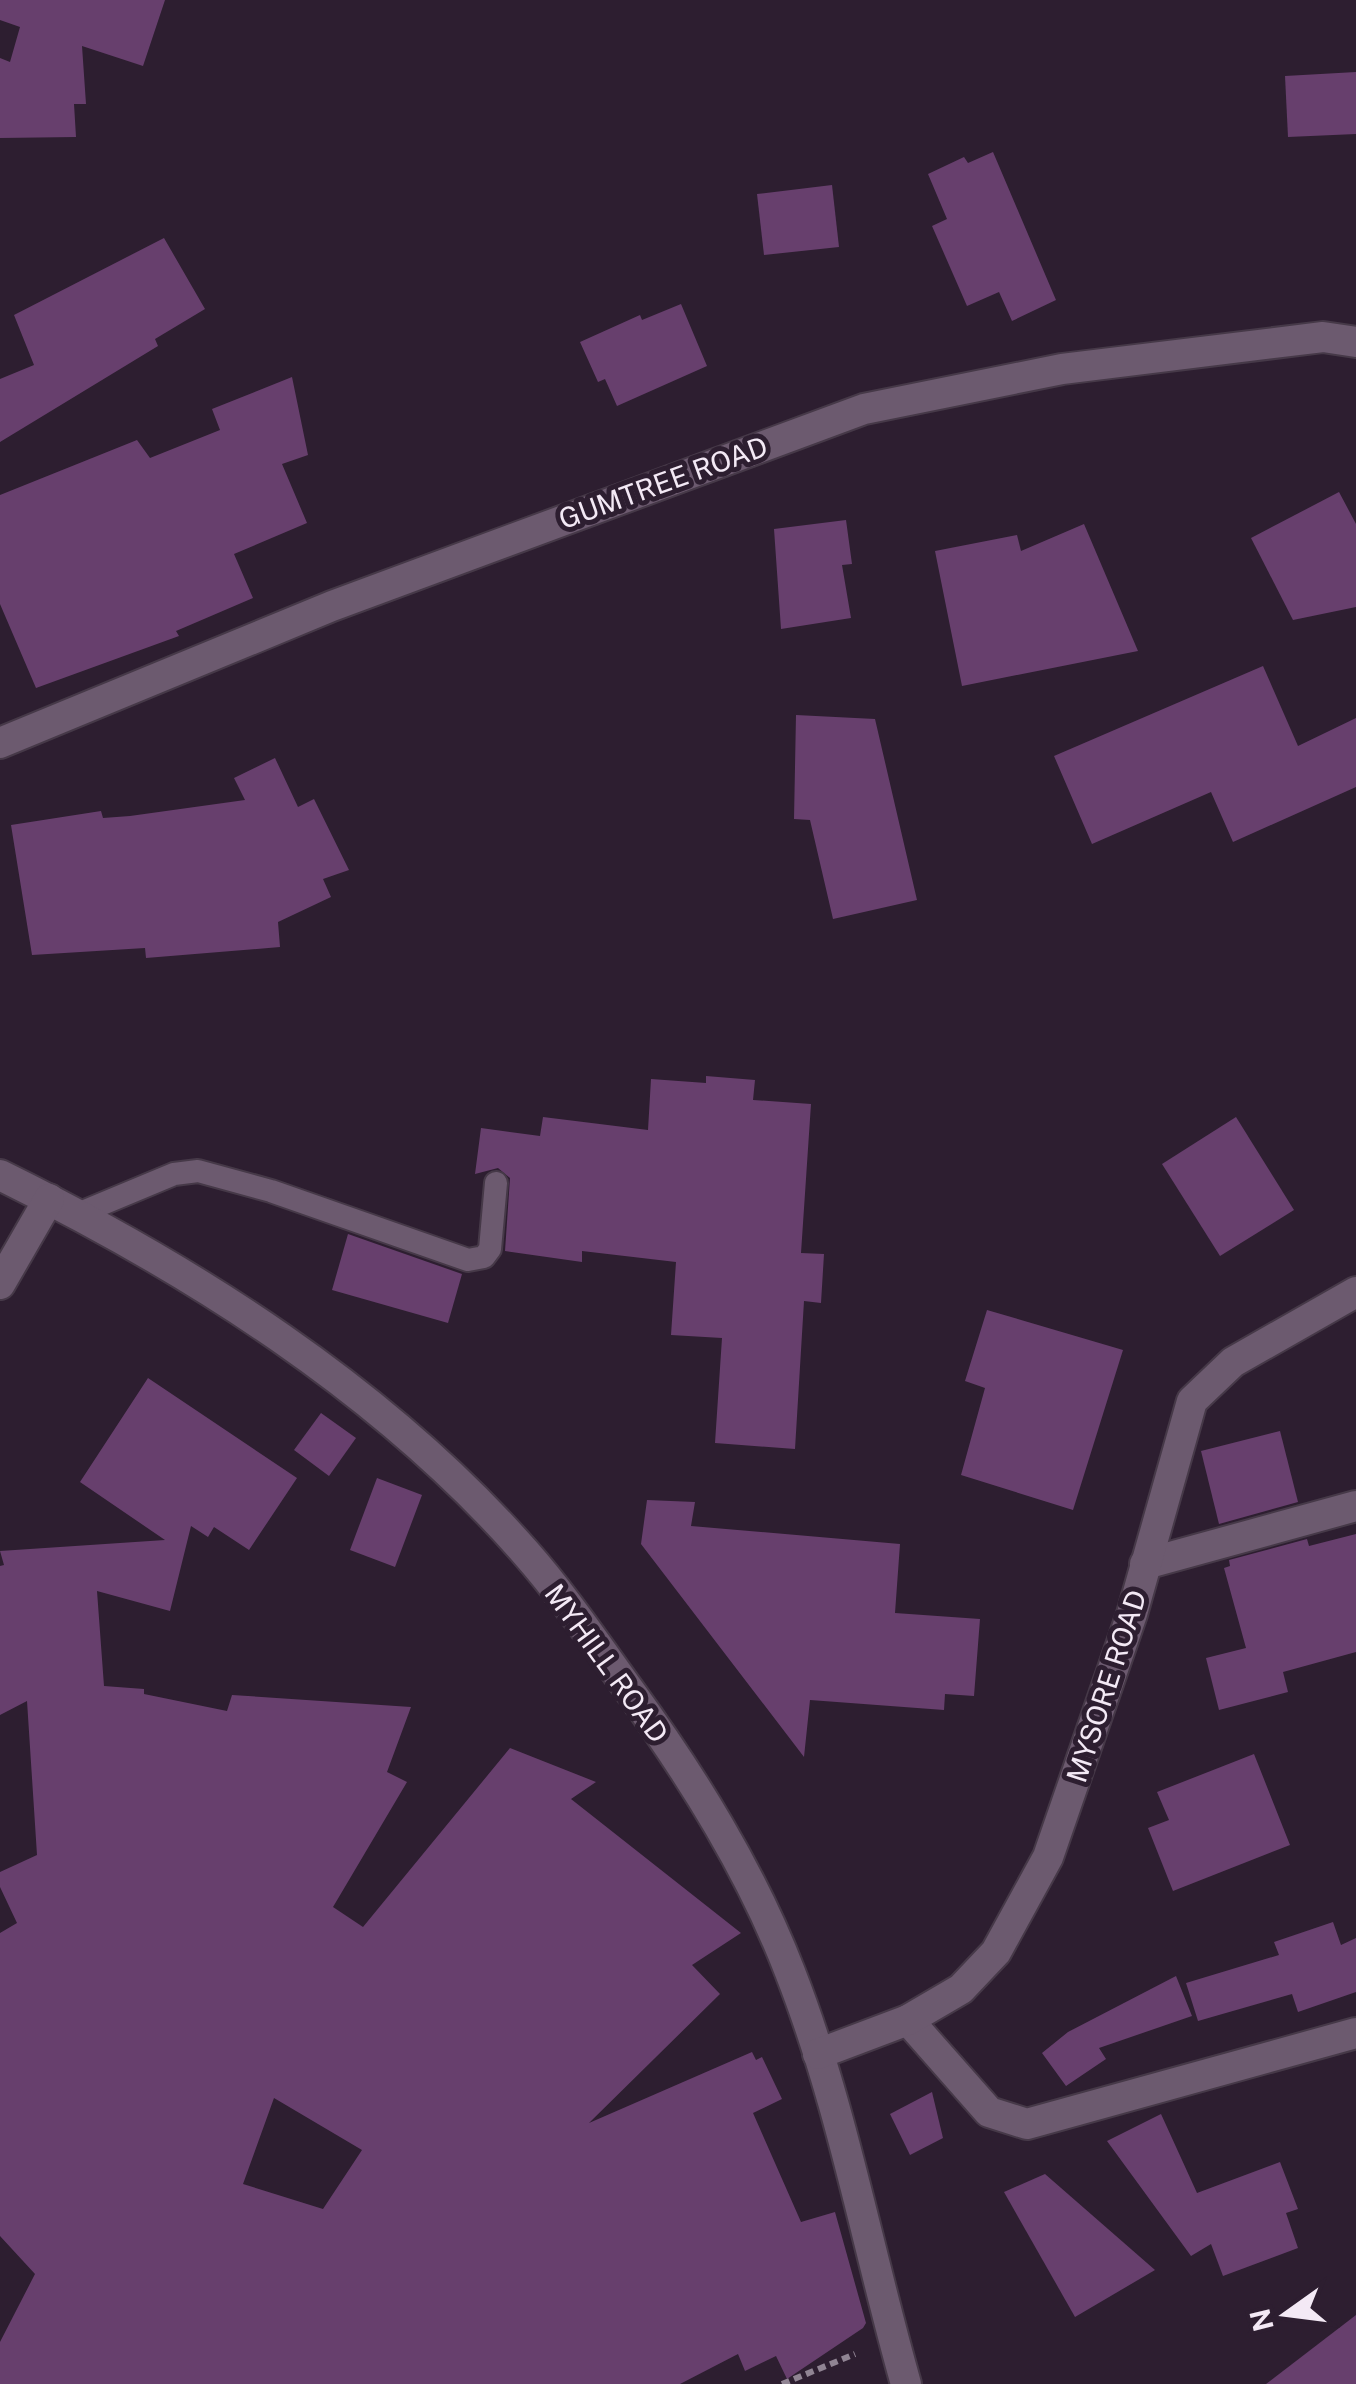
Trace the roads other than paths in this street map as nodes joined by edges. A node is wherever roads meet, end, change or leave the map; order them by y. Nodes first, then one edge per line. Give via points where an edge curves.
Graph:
1 (1356, 342) edge
2 (0, 743) edge
3 (0, 1175) edge
4 (496, 1182) dead end
5 (49, 1200) junction
6 (78, 1214) junction
7 (0, 1284) edge
8 (1356, 1292) edge
9 (1356, 1506) edge
10 (1146, 1564) junction
11 (908, 2020) junction
12 (1356, 2033) edge
13 (818, 2054) junction
14 (906, 2384) edge

1 - 2 street, GUMTREE ROAD via 1323,338 1062,369 864,409 332,606
3 - 5 street, MYHILL ROAD
4 - 6 lane via 490,1250 468,1260 198,1171 174,1174
5 - 6 street, MYHILL ROAD
5 - 7 street
6 - 13 street, MYHILL ROAD via 230,1305 360,1398 524,1552 660,1732 710,1810 790,1970
8 - 10 street, MYSORE ROAD via 1233,1362 1192,1401
9 - 10 street
10 - 11 street, MYSORE ROAD via 1048,1857 996,1952
11 - 12 street via 988,2112 1028,2124
11 - 13 street, MYSORE ROAD
13 - 14 street, MYHILL ROAD

